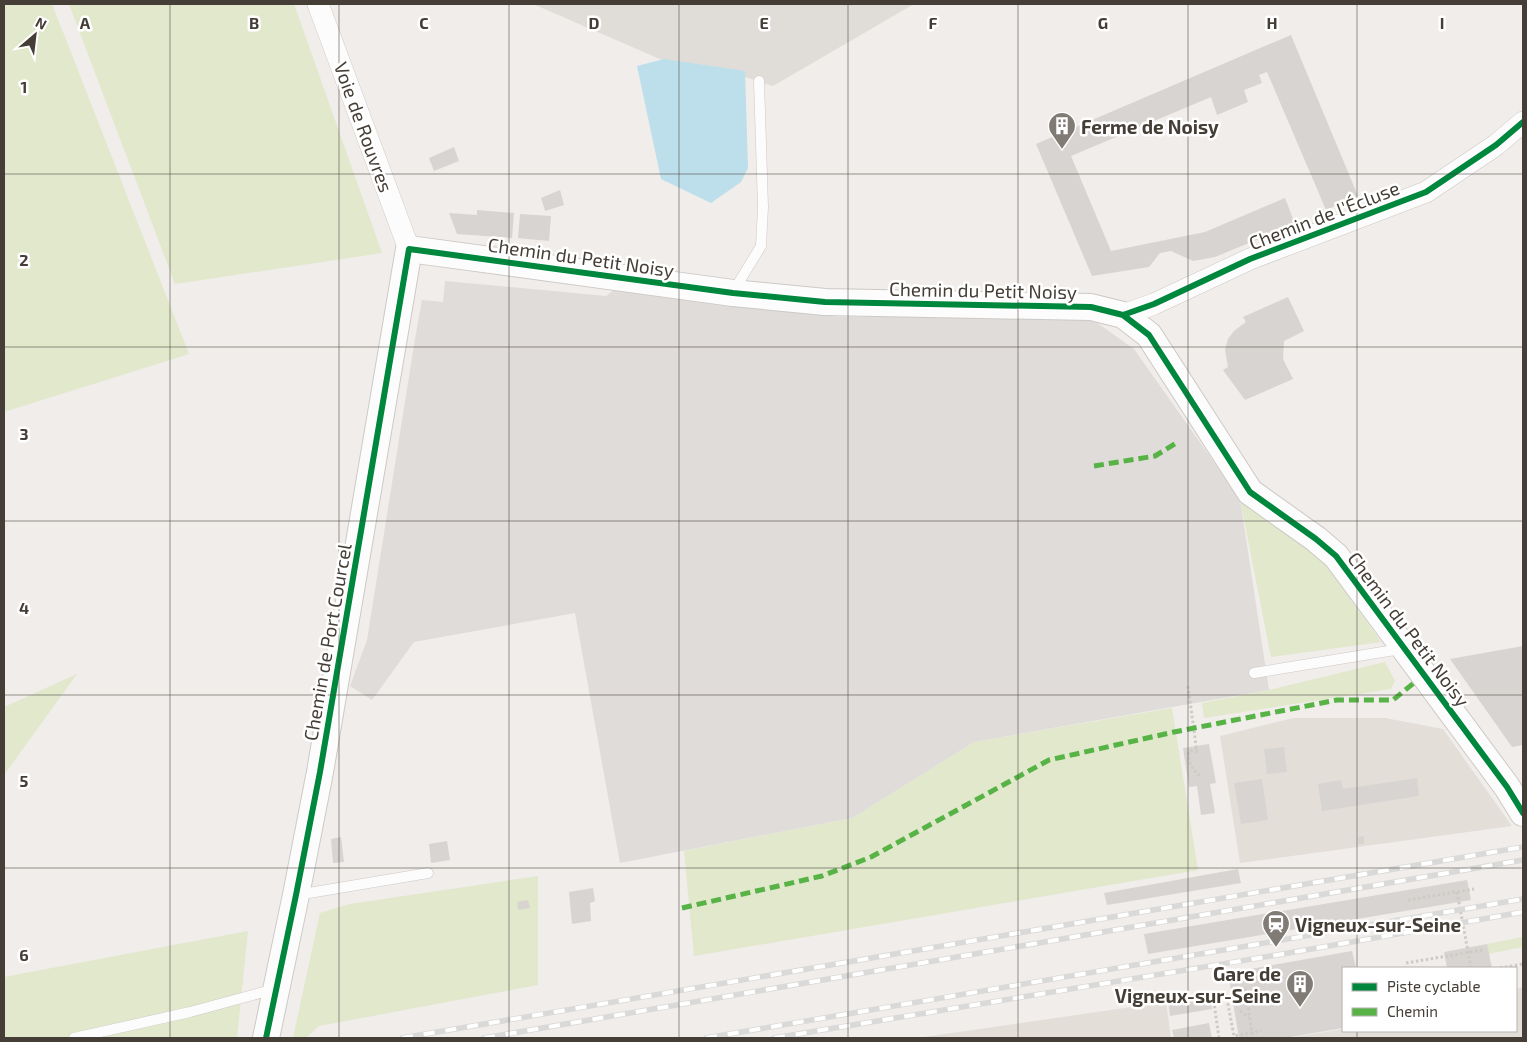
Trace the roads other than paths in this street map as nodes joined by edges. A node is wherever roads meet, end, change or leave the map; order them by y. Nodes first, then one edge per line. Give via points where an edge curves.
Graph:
1 (318, 4) edge
2 (759, 81) dead end
3 (1523, 122) edge
4 (409, 249) junction
5 (733, 293) junction
6 (1123, 314) junction
7 (1404, 648) junction
8 (1254, 673) dead end
9 (1523, 813) edge
10 (428, 873) dead end
11 (296, 895) junction
12 (277, 989) junction
13 (74, 1038) edge
14 (266, 1038) edge

1 - 4 street, Voie de Rouvres
2 - 5 lane via 761,246
3 - 6 street, Chemin de l'Écluse via 1496,145 1426,192 1250,259 1154,304
4 - 5 street, Chemin du Petit Noisy
4 - 11 street, Chemin de Port Courcel
5 - 6 street, Chemin du Petit Noisy via 825,302 1091,307
6 - 7 street, Chemin du Petit Noisy via 1149,335 1250,492 1336,556
7 - 8 lane
7 - 9 street, Chemin du Petit Noisy via 1508,787
10 - 11 lane
11 - 12 street, Chemin de Port Courcel
12 - 13 lane
12 - 14 street, Chemin de Port Courcel

